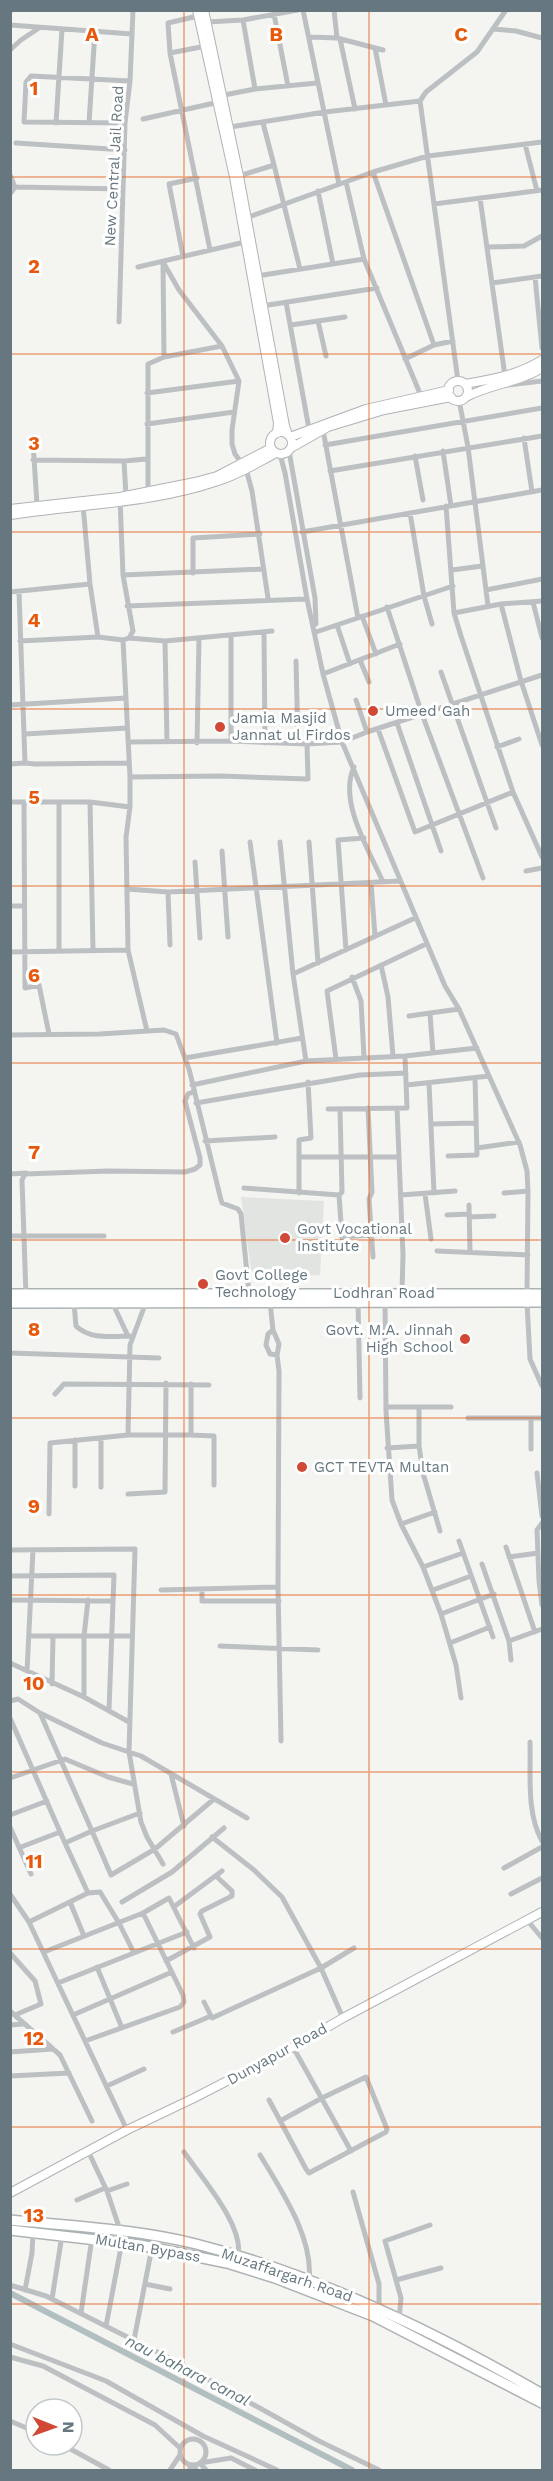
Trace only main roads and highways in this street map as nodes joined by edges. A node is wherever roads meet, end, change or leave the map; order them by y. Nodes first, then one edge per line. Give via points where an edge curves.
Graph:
1 (10, 1294) edge
2 (543, 1294) edge
3 (527, 1298) junction
4 (543, 1302) edge
5 (10, 1303) edge
6 (10, 2220) edge
7 (10, 2230) edge
8 (114, 2234) junction
9 (543, 2394) edge
10 (543, 2403) edge

1 - 3 main road, Lodhran Road via 402,1293
2 - 3 main road, Lodhran Road
3 - 4 main road, Lodhran Road
3 - 5 main road, Lodhran Road
6 - 8 main road, Muzaffargarh Road
7 - 8 main road, Multan Bypass via 92,2238
8 - 9 main road, Muzaffargarh Road via 195,2244 309,2280 379,2309
8 - 10 main road, Multan Bypass via 122,2242 227,2263 275,2278 373,2316

